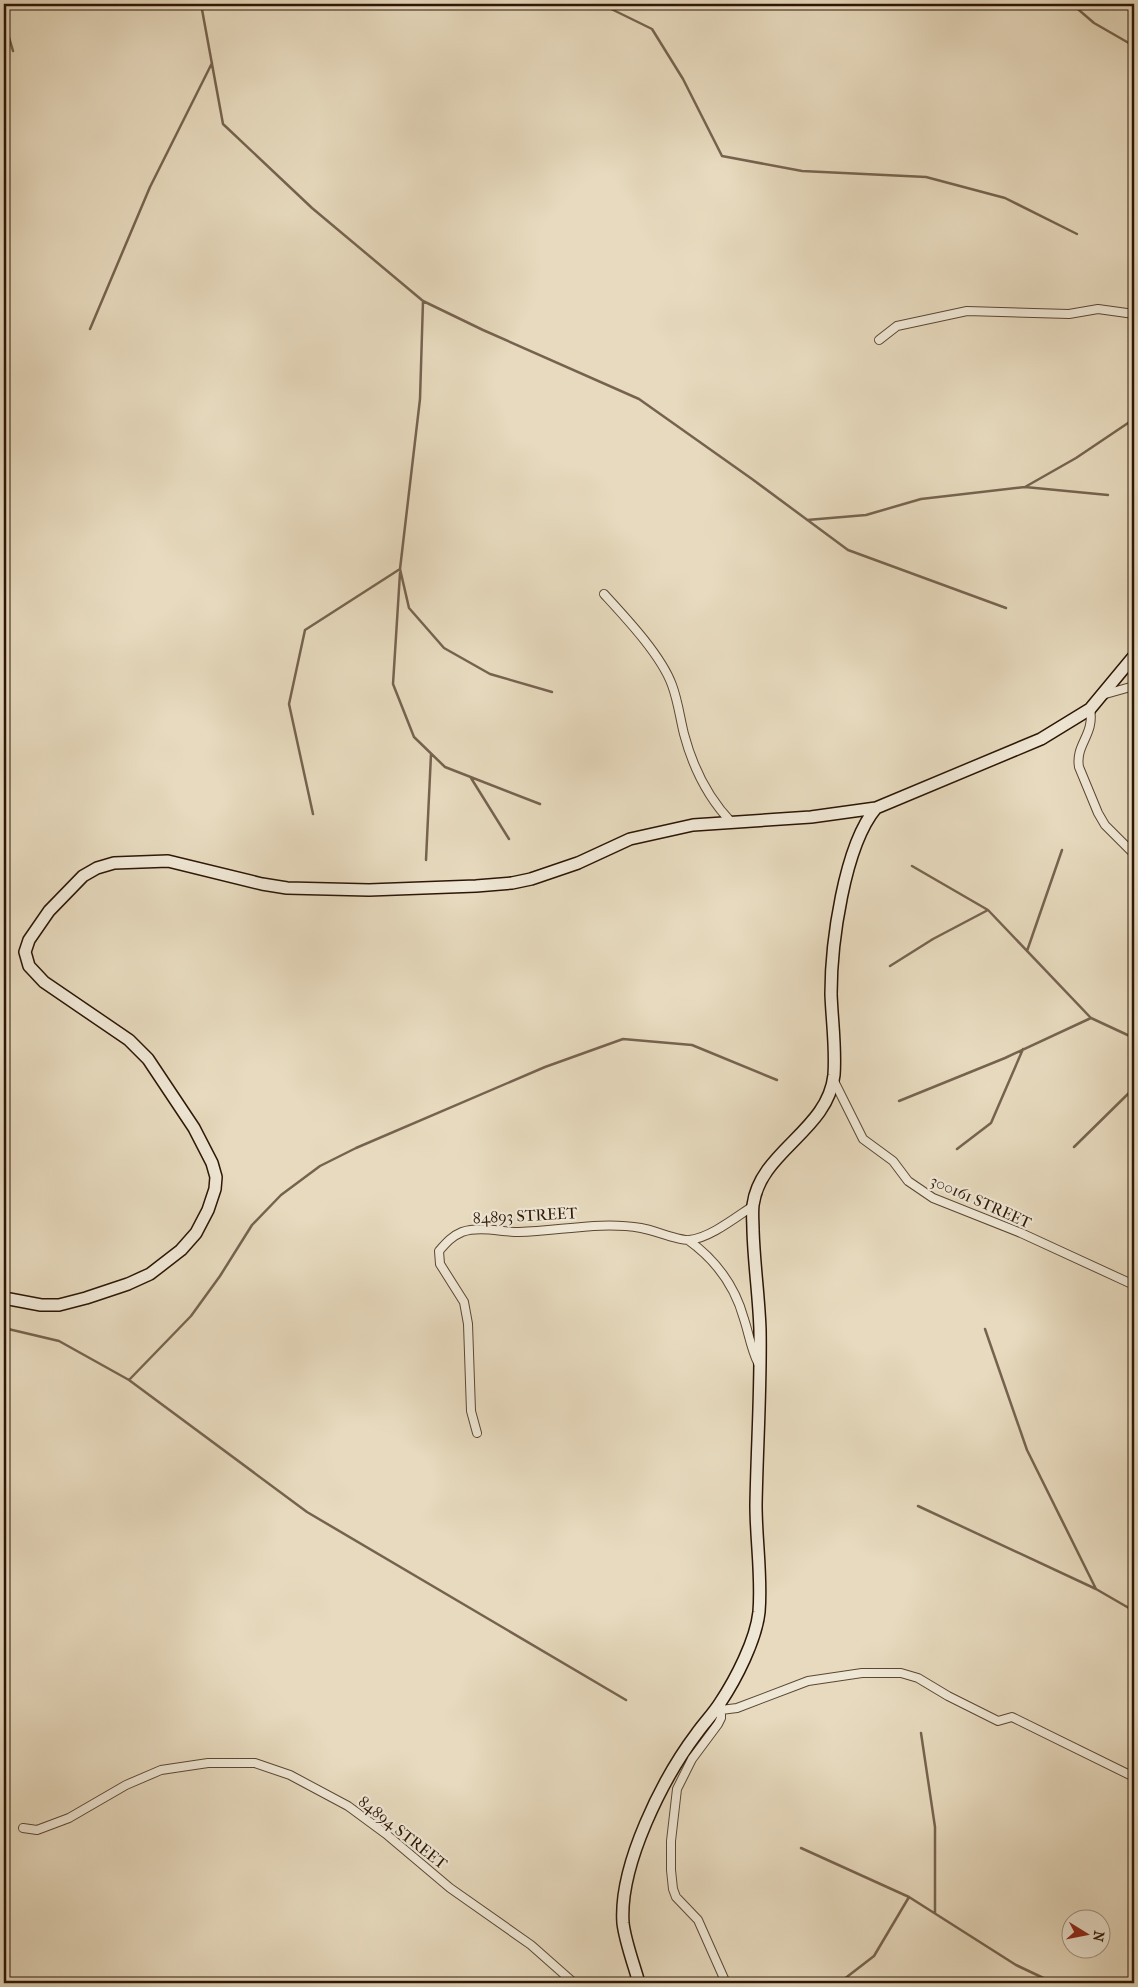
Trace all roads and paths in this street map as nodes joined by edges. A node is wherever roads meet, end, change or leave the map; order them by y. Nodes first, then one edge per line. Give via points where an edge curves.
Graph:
1 (1134, 314) edge
2 (879, 340) dead end
3 (604, 594) dead end
4 (1134, 656) edge
5 (1134, 686) edge
6 (1102, 695) junction
7 (1090, 708) junction
8 (876, 808) junction
9 (732, 823) junction
10 (1134, 854) edge
11 (833, 1080) junction
12 (753, 1206) junction
13 (688, 1240) junction
14 (1134, 1285) edge
15 (4, 1298) edge
16 (759, 1366) junction
17 (477, 1432) dead end
18 (721, 1707) junction
19 (1134, 1777) edge
20 (23, 1828) dead end
21 (574, 1983) edge
22 (639, 1983) edge
23 (726, 1983) edge

1 - 2 street via 1098,309 1069,314 967,311 897,326
3 - 9 street via 665,670 699,778
4 - 6 street
5 - 6 street
6 - 7 street
7 - 8 street via 1041,739
7 - 10 street via 1092,722 1080,749 1079,767 1098,814
8 - 9 street
8 - 11 street via 855,846 835,934 831,963
9 - 15 street via 693,825 630,839 578,863 532,879 476,886 369,890 287,888 168,861 114,864 83,876 49,911 29,940 25,952 29,966 44,982 130,1040 148,1059 194,1128 212,1163 216,1176 215,1190 196,1233 181,1250 150,1274 59,1305
11 - 12 street via 824,1106 763,1176
11 - 14 street, 300161 STREET via 863,1139 893,1161 908,1181 933,1198 1021,1233
12 - 13 street via 704,1236
12 - 16 street
13 - 16 street, 84893 STREET via 702,1250 730,1285 740,1305 748,1340
13 - 17 street, 84893 STREET via 617,1225 520,1232 487,1229 463,1232 448,1240 439,1251 440,1264 464,1302 468,1324 470,1411
16 - 18 street via 756,1509 759,1612 754,1634
18 - 19 street via 737,1708 808,1681 862,1673 901,1673 918,1678 998,1721 1012,1717
18 - 22 street via 696,1733 671,1771 652,1808 632,1862 623,1923
18 - 23 street via 718,1724 692,1759 677,1789 670,1870 676,1897 698,1920
20 - 21 street, 84894 STREET via 37,1830 69,1818 126,1785 161,1770 208,1763 254,1763 290,1776 348,1806 450,1888 531,1945

